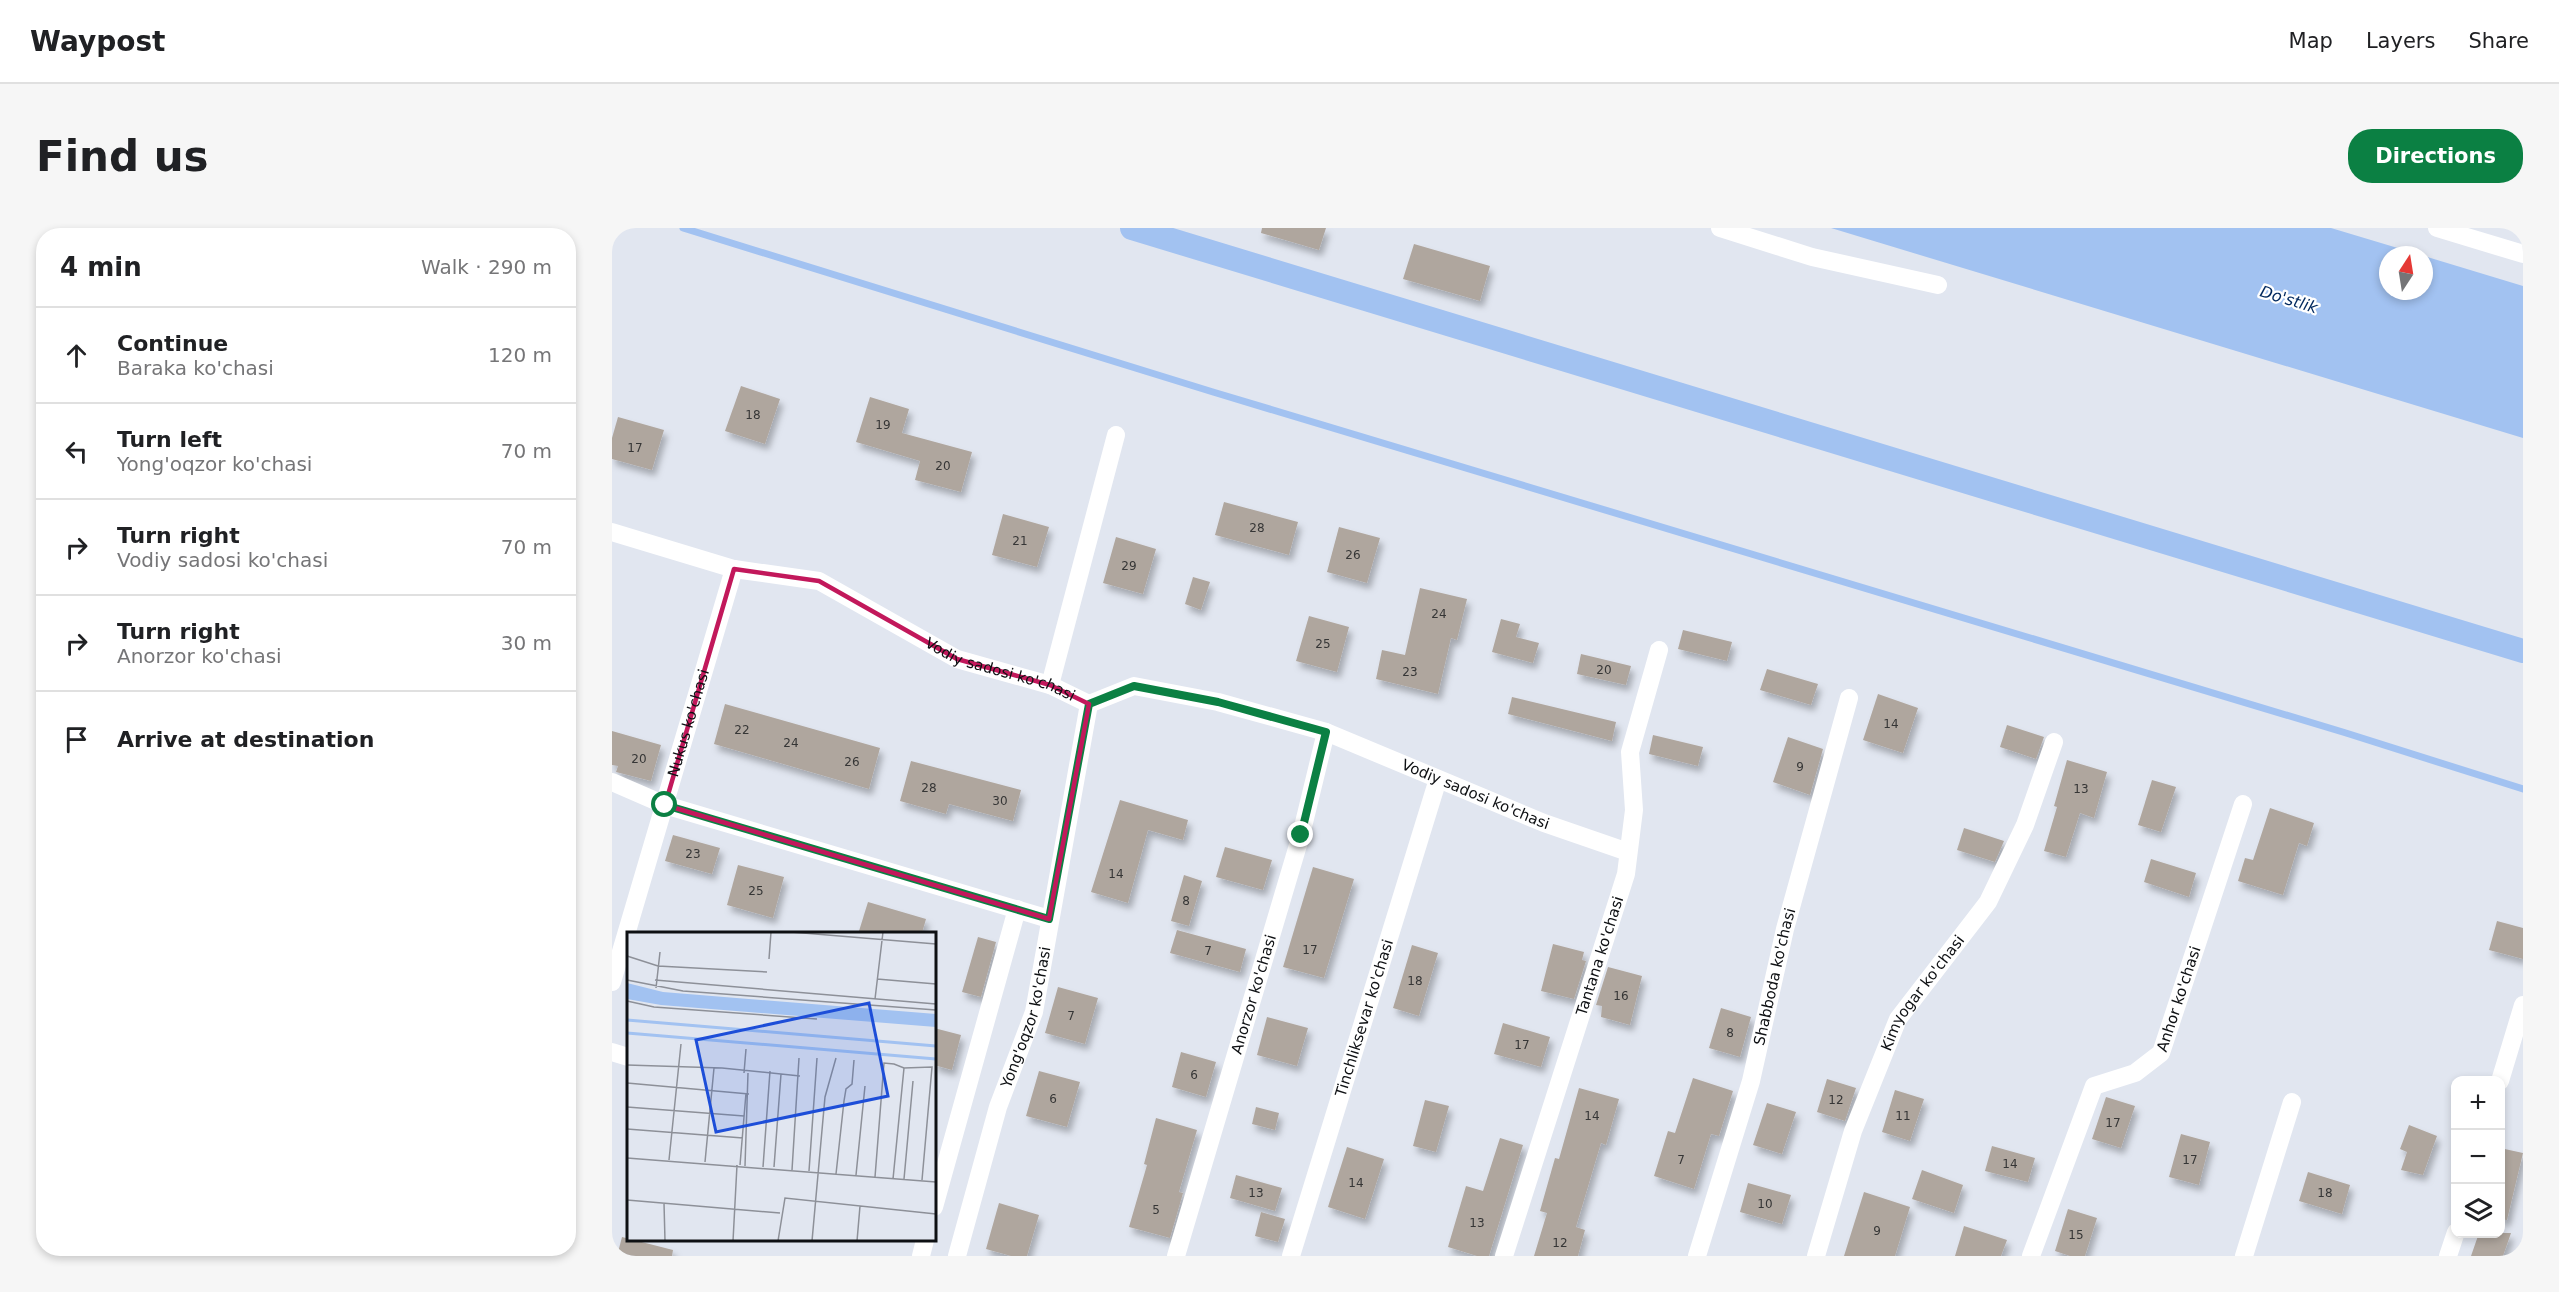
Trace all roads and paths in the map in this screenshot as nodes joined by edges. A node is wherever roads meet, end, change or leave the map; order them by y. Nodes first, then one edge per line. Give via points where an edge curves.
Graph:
1 (1720, 228) edge
2 (2437, 228) edge
3 (2473, 233) edge
4 (2523, 254) edge
5 (1938, 285) dead end
6 (1116, 435) dead end
7 (612, 532) edge
8 (734, 569) junction
9 (1659, 650) dead end
10 (1050, 685) junction
11 (1849, 698) dead end
12 (1089, 704) junction
13 (1326, 732) junction
14 (2054, 742) dead end
15 (1438, 779) junction
16 (612, 782) edge
17 (2243, 804) dead end
18 (665, 805) junction
19 (1628, 852) junction
20 (1017, 909) junction
21 (1049, 919) junction
22 (612, 981) edge
23 (2523, 1005) edge
24 (612, 1052) edge
25 (627, 1057) edge
26 (2502, 1076) edge
27 (2292, 1102) dead end
28 (943, 1144) edge
29 (936, 1193) edge
30 (2454, 1238) edge
31 (925, 1241) edge
32 (921, 1256) edge
33 (957, 1256) edge
34 (1176, 1256) edge
35 (1291, 1256) edge
36 (1504, 1256) edge
37 (1697, 1256) edge
38 (1816, 1256) edge
39 (2031, 1256) edge
40 (2244, 1256) edge
41 (2448, 1256) edge

1 - 5 street via 1812,257
2 - 3 street
3 - 4 street
6 - 10 street
7 - 8 street, Vodiy sadosi ko'chasi
8 - 10 street, Vodiy sadosi ko'chasi via 819,581 957,659
8 - 18 street, Nukus ko'chasi
9 - 19 street, Tantana ko'chasi via 1630,752 1634,810
10 - 12 street, Vodiy sadosi ko'chasi
11 - 37 street, Shabboda ko'chasi via 1785,929 1751,1081
12 - 13 street, Vodiy sadosi ko'chasi via 1134,686 1218,702
12 - 21 street, Yong'oqzor ko'chasi
13 - 15 street, Vodiy sadosi ko'chasi
13 - 34 street, Anorzor ko'chasi via 1301,835
14 - 38 street, Kimyogar ko'chasi via 2025,825 1988,902 1898,1019 1853,1131
15 - 19 street, Vodiy sadosi ko'chasi via 1544,823
15 - 35 street, Tinchliksevar ko'chasi
16 - 18 street
17 - 39 street, Anhor ko'chasi via 2161,1053 2135,1073 2094,1086
18 - 20 street
18 - 22 street, Nukus ko'chasi
19 - 36 street, Tantana ko'chasi via 1626,874
20 - 21 street
20 - 28 street
21 - 33 street, Yong'oqzor ko'chasi via 1034,1012 998,1107
23 - 26 street
24 - 25 street
27 - 40 street
28 - 29 street
30 - 41 street
31 - 32 street

